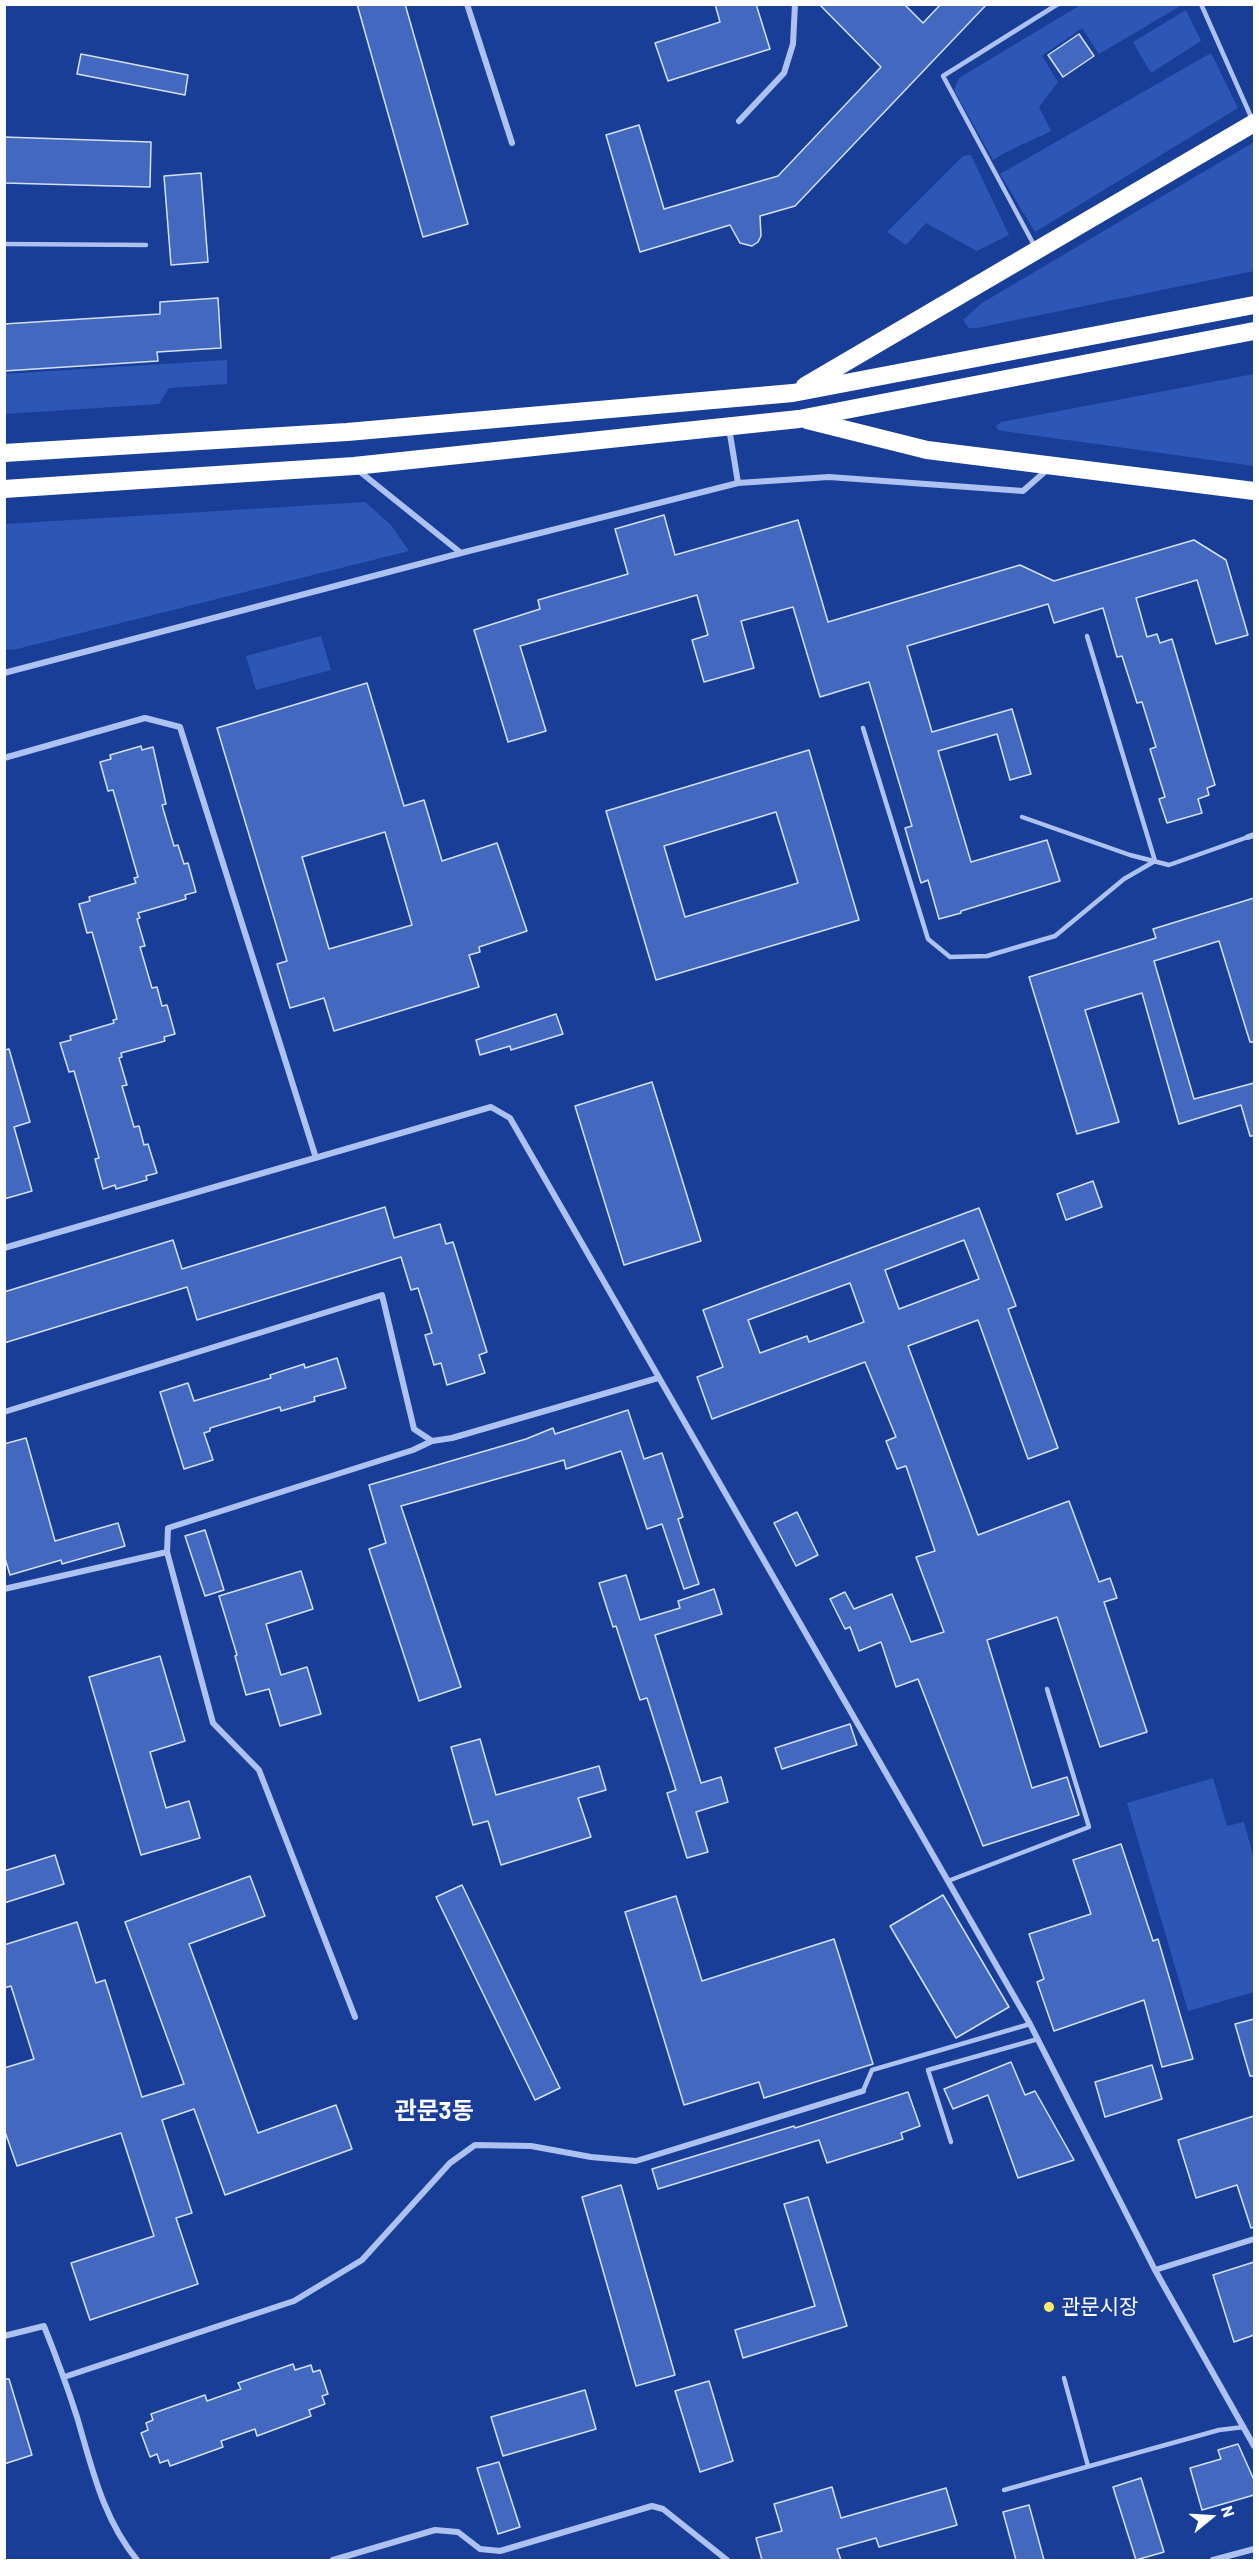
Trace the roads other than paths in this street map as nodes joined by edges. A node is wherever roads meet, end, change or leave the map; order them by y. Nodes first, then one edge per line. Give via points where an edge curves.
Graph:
1 (467, 4) edge
2 (795, 4) edge
3 (1058, 4) edge
4 (1201, 4) edge
5 (738, 121) dead end
6 (1254, 124) edge
7 (512, 143) dead end
8 (4, 244) edge
9 (146, 245) dead end
10 (1037, 251) junction
11 (1254, 305) edge
12 (1254, 331) edge
13 (793, 393) junction
14 (799, 419) junction
15 (729, 426) junction
16 (4, 453) edge
17 (354, 466) junction
18 (1052, 466) junction
19 (738, 483) junction
20 (4, 489) edge
21 (1254, 491) edge
22 (461, 553) junction
23 (1087, 636) dead end
24 (4, 673) edge
25 (863, 728) dead end
26 (4, 758) edge
27 (1022, 817) dead end
28 (1251, 836) edge
29 (1155, 861) junction
30 (316, 1158) junction
31 (4, 1248) edge
32 (658, 1378) junction
33 (4, 1412) edge
34 (432, 1441) junction
35 (167, 1552) junction
36 (4, 1589) edge
37 (1047, 1689) dead end
38 (948, 1881) junction
39 (355, 2016) dead end
40 (1030, 2024) junction
41 (1038, 2039) junction
42 (862, 2091) joint
43 (951, 2142) dead end
44 (1254, 2240) edge
45 (1155, 2270) junction
46 (4, 2336) edge
47 (64, 2377) junction
48 (1064, 2378) dead end
49 (1244, 2427) junction
50 (1254, 2446) edge
51 (1088, 2466) junction
52 (1004, 2490) dead end
53 (1254, 2549) edge
54 (137, 2560) edge
55 (333, 2560) edge
56 (727, 2560) edge
57 (1213, 2560) edge

1 - 7 street
2 - 5 street via 793,44 784,73
3 - 10 lane via 943,76
4 - 6 lane
6 - 10 highway
8 - 9 lane
10 - 13 highway
11 - 13 highway
12 - 14 highway
13 - 16 highway via 347,432
14 - 15 highway
14 - 18 highway via 927,450
15 - 17 highway
15 - 19 street
17 - 20 highway
17 - 22 street
18 - 19 street via 1023,491 830,477
18 - 21 highway
19 - 22 street
22 - 24 street
23 - 29 lane
25 - 29 lane via 928,939 950,957 987,956 1055,936 1124,879
26 - 30 street via 145,718 180,727
27 - 29 lane
28 - 29 lane via 1169,865
30 - 31 street
30 - 32 street via 491,1107 510,1118
32 - 34 street
32 - 38 street
33 - 34 street via 382,1295 414,1429
34 - 35 street via 168,1528
35 - 36 street
35 - 39 street via 213,1723 260,1770
37 - 38 lane via 1089,1827
38 - 40 street
40 - 41 street
40 - 42 lane via 872,2070
41 - 43 lane via 928,2070
41 - 45 street
42 - 47 street via 636,2161 531,2146 475,2145 450,2163 362,2260 294,2301
44 - 45 street
45 - 49 street
46 - 47 street via 44,2326
47 - 54 street via 103,2506 124,2545
48 - 51 lane
49 - 50 street
49 - 51 lane via 1219,2430
51 - 52 lane
53 - 57 street
55 - 56 street via 435,2530 458,2532 480,2549 500,2551 652,2506 663,2509

